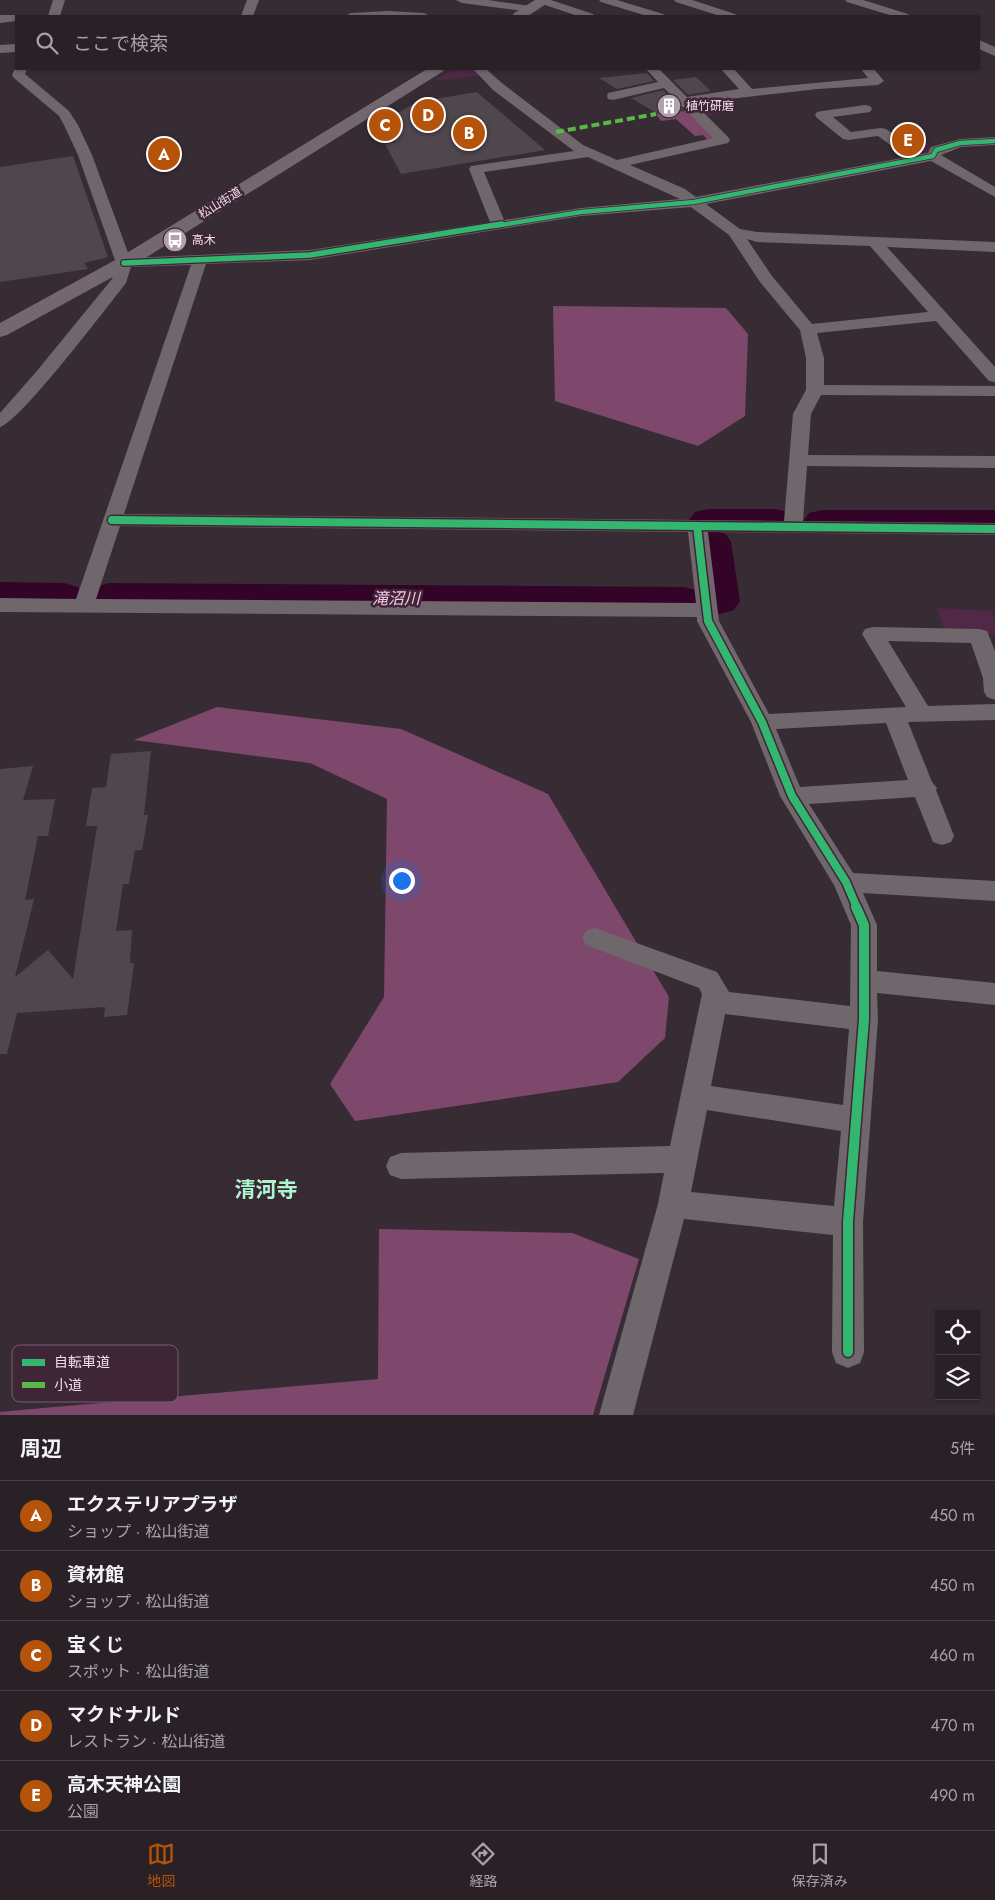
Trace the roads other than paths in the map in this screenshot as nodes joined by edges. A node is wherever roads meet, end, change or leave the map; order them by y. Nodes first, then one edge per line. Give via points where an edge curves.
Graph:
1 (59, 0) edge
2 (253, 0) edge
3 (462, 0) edge
4 (605, 0) edge
5 (680, 0) edge
6 (852, 0) edge
7 (544, 1) edge
8 (523, 14) edge
9 (54, 15) edge
10 (247, 15) edge
11 (587, 15) edge
12 (656, 15) edge
13 (728, 15) edge
14 (901, 15) edge
15 (15, 18) edge
16 (0, 19) edge
17 (980, 42) edge
18 (995, 42) edge
19 (980, 43) edge
20 (15, 48) edge
21 (0, 49) edge
22 (995, 52) edge
23 (20, 70) edge
24 (435, 70) edge
25 (480, 70) edge
26 (653, 70) edge
27 (728, 70) edge
28 (868, 70) edge
29 (667, 84) junction
30 (748, 92) junction
31 (613, 96) dead end
32 (684, 101) junction
33 (865, 109) dead end
34 (995, 141) edge
35 (590, 153) junction
36 (925, 157) junction
37 (617, 164) junction
38 (995, 193) edge
39 (694, 202) junction
40 (498, 224) junction
41 (736, 232) junction
42 (874, 242) junction
43 (995, 248) edge
44 (200, 260) junction
45 (124, 263) junction
46 (942, 316) junction
47 (808, 329) junction
48 (0, 331) edge
49 (995, 377) edge
50 (815, 390) junction
51 (995, 391) edge
52 (0, 422) edge
53 (799, 460) junction
54 (995, 462) edge
55 (112, 520) junction
56 (697, 526) junction
57 (793, 527) junction
58 (995, 529) edge
59 (0, 605) edge
60 (84, 605) junction
61 (707, 610) junction
62 (995, 692) edge
63 (995, 712) edge
64 (921, 714) junction
65 (894, 715) junction
66 (762, 722) junction
67 (925, 788) junction
68 (792, 796) junction
69 (942, 836) dead end
70 (846, 882) junction
71 (995, 891) edge
72 (595, 938) dead end
73 (864, 981) junction
74 (995, 994) edge
75 (715, 1002) junction
76 (864, 1019) junction
77 (696, 1096) junction
78 (855, 1120) junction
79 (683, 1159) junction
80 (401, 1166) dead end
81 (674, 1204) junction
82 (848, 1222) junction
83 (848, 1352) dead end
84 (616, 1415) edge

1 - 9 street
2 - 10 street
3 - 8 street
4 - 12 street
5 - 13 street
6 - 14 street
7 - 8 main road
7 - 11 street
15 - 16 street
17 - 18 street
19 - 22 street
20 - 21 street
23 - 45 street via 18,75 64,114 71,126 89,163
24 - 45 main road, 松山街道
25 - 35 street via 578,148
26 - 29 street
27 - 30 street
28 - 30 street via 878,81
29 - 31 street
29 - 32 street
30 - 32 street
32 - 37 street via 723,140
33 - 36 street via 822,115 848,136 882,132
34 - 36 street via 960,143
35 - 37 street
35 - 40 street via 476,169
36 - 38 street
36 - 39 street
37 - 39 street via 680,192
39 - 40 street via 581,212
39 - 41 street
40 - 44 street via 310,255
41 - 42 street via 757,237
41 - 47 street via 766,279
42 - 43 street
42 - 46 street
44 - 45 street
44 - 55 street
45 - 48 main road, 松山街道
45 - 52 street via 120,280
46 - 47 street
46 - 49 street
47 - 50 street via 814,358
50 - 51 street
50 - 53 street via 802,414
53 - 54 street
53 - 57 street
55 - 56 street
55 - 60 street
56 - 57 street
56 - 61 street
57 - 58 street
59 - 60 street
60 - 61 street
61 - 66 street via 708,620
62 - 64 street via 994,678 979,636 873,634
63 - 64 street
64 - 65 street
65 - 66 street
65 - 67 street
66 - 68 street
67 - 68 street
67 - 69 street
68 - 70 street
70 - 71 street
70 - 73 street via 864,924
72 - 75 street via 708,980 716,993
73 - 74 street
73 - 76 street
75 - 76 street
75 - 77 street
76 - 78 street
77 - 78 street
77 - 79 street
78 - 82 street
79 - 80 street
79 - 81 street
81 - 82 street
81 - 84 street
82 - 83 street

